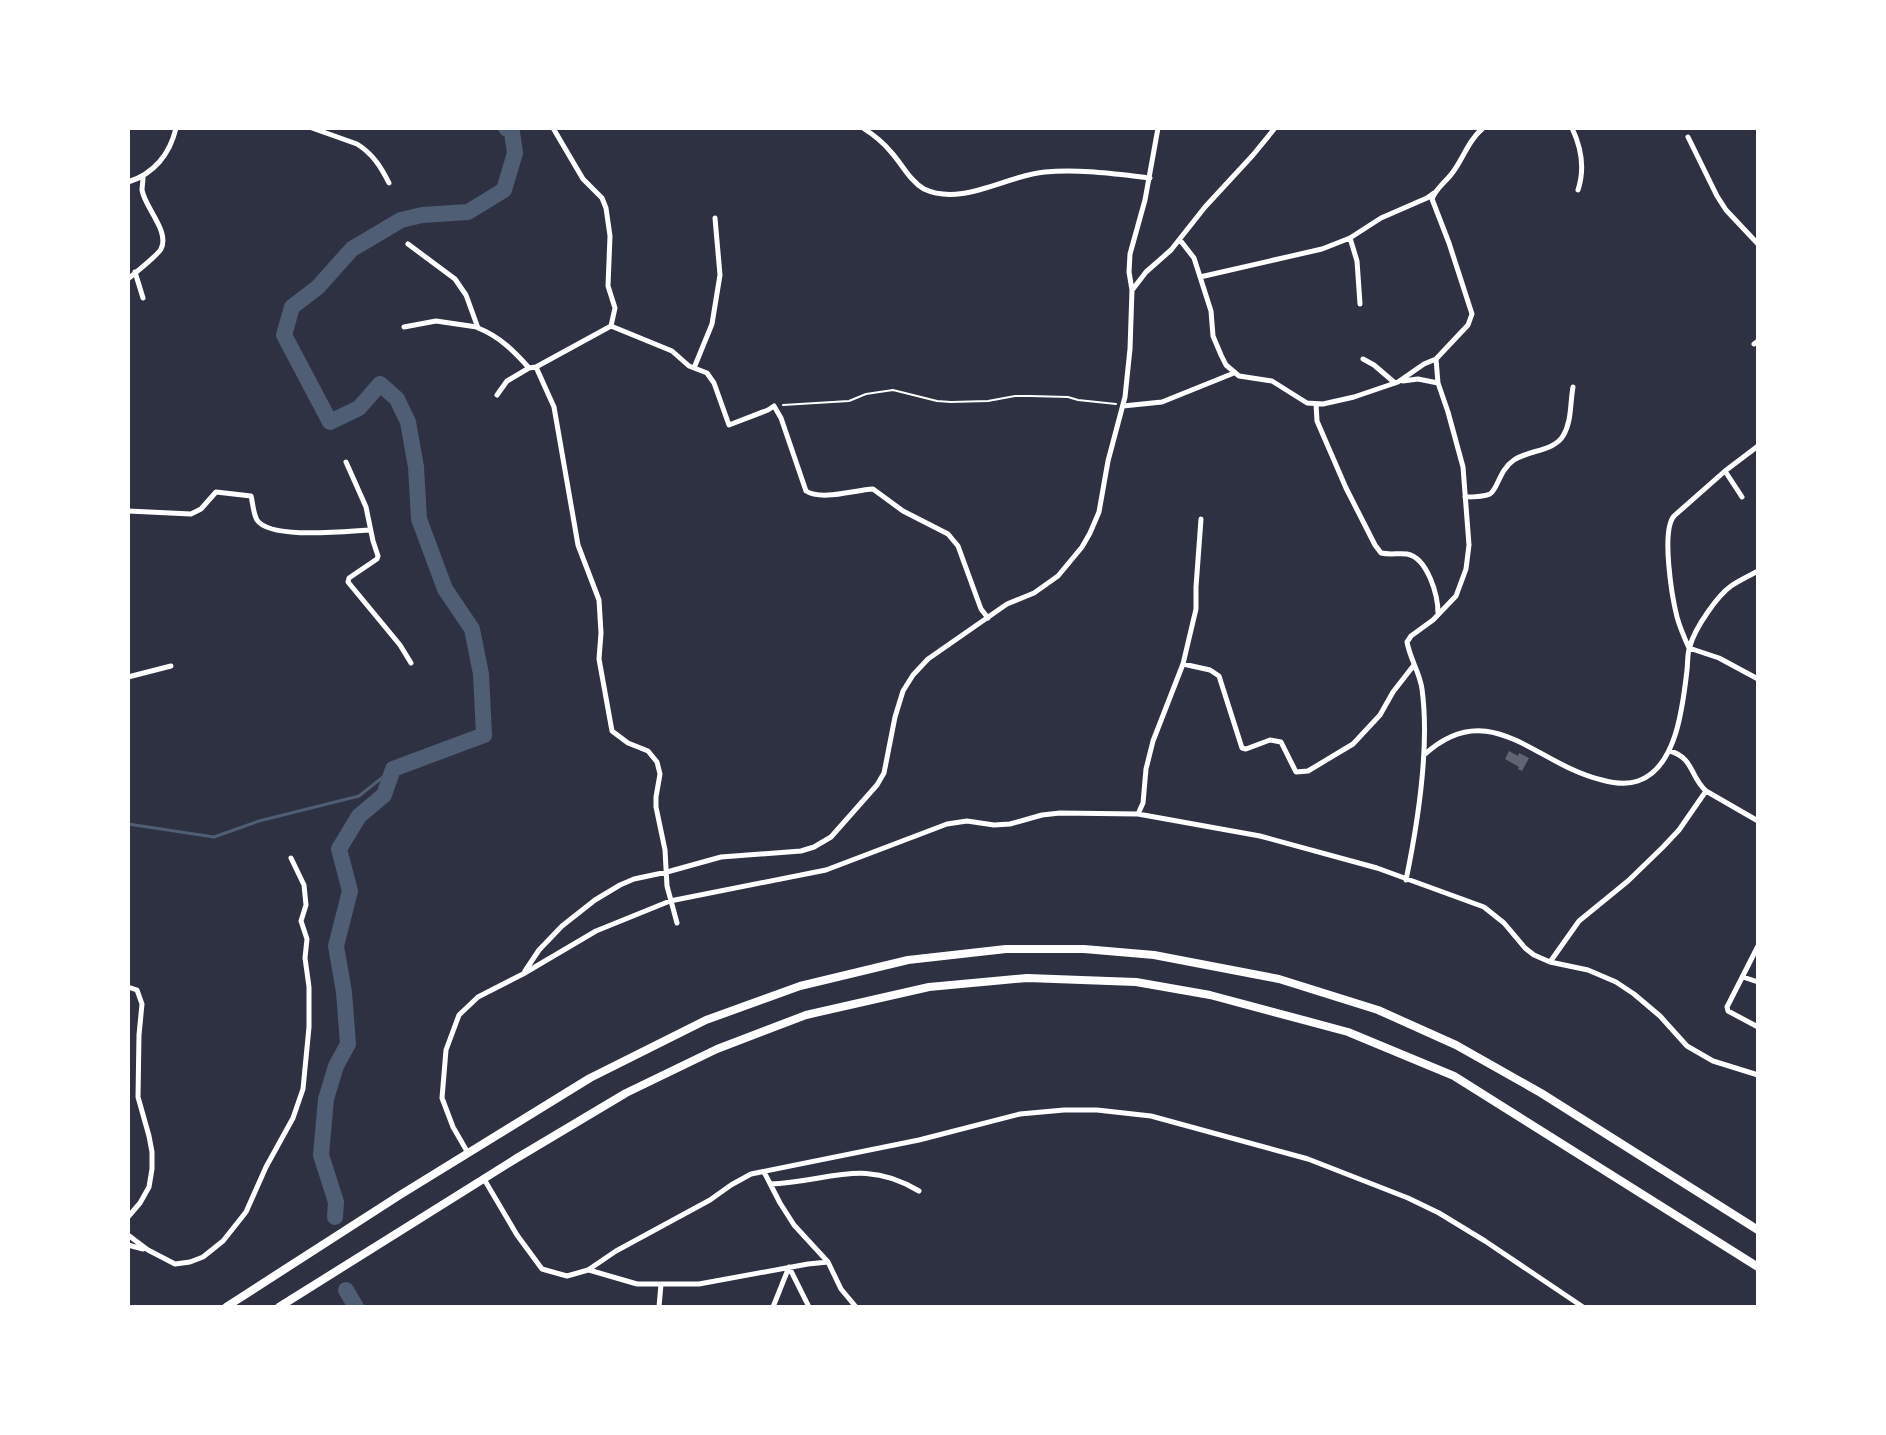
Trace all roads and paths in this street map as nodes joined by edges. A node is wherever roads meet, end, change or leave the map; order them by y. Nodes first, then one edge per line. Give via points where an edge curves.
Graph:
1 (176, 128) edge
2 (312, 128) edge
3 (553, 128) edge
4 (863, 128) edge
5 (1158, 128) edge
6 (1275, 128) edge
7 (1483, 128) edge
8 (1572, 128) edge
9 (1688, 137) dead end
10 (143, 178) junction
11 (1150, 178) junction
12 (128, 182) edge
13 (389, 183) dead end
14 (1578, 190) dead end
15 (1435, 192) junction
16 (715, 218) dead end
17 (1350, 238) junction
18 (1180, 240) junction
19 (408, 244) dead end
20 (1758, 244) edge
21 (135, 272) junction
22 (1200, 277) junction
23 (128, 279) edge
24 (1132, 290) junction
25 (143, 298) dead end
26 (1360, 304) dead end
27 (611, 326) junction
28 (404, 327) dead end
29 (478, 328) junction
30 (1363, 359) dead end
31 (1436, 359) junction
32 (532, 367) junction
33 (694, 368) junction
34 (1234, 373) junction
35 (1396, 383) junction
36 (1438, 383) junction
37 (1573, 387) dead end
38 (497, 395) dead end
39 (1316, 404) junction
40 (774, 406) junction
41 (1123, 406) junction
42 (1758, 446) edge
43 (346, 462) dead end
44 (1725, 471) junction
45 (1465, 497) junction
46 (1742, 497) dead end
47 (128, 511) edge
48 (1201, 519) dead end
49 (370, 530) junction
50 (1758, 571) edge
51 (1438, 613) junction
52 (988, 618) junction
53 (1689, 648) junction
54 (411, 663) dead end
55 (1183, 664) junction
56 (1414, 665) junction
57 (171, 666) dead end
58 (128, 677) edge
59 (1758, 679) edge
60 (1670, 751) junction
61 (1424, 755) junction
62 (1706, 791) junction
63 (1138, 814) junction
64 (1758, 821) edge
65 (291, 858) dead end
66 (667, 872) junction
67 (1406, 880) junction
68 (670, 901) junction
69 (677, 923) dead end
70 (1758, 946) edge
71 (1550, 962) junction
72 (523, 974) junction
73 (1743, 977) junction
74 (128, 980) edge
75 (1758, 982) edge
76 (130, 987) edge
77 (1758, 1027) edge
78 (1758, 1075) edge
79 (468, 1153) junction
80 (764, 1172) junction
81 (484, 1179) junction
82 (770, 1184) junction
83 (919, 1191) dead end
84 (128, 1217) edge
85 (1758, 1230) edge
86 (128, 1235) edge
87 (128, 1245) edge
88 (148, 1250) junction
89 (828, 1262) junction
90 (789, 1267) junction
91 (1758, 1267) edge
92 (588, 1270) junction
93 (661, 1284) junction
94 (226, 1307) edge
95 (279, 1307) edge
96 (659, 1307) edge
97 (773, 1307) edge
98 (809, 1307) edge
99 (856, 1307) edge
100 (1583, 1307) edge

1 - 10 street via 168,152
2 - 13 street via 363,148
3 - 27 street via 606,208 608,286 615,308
4 - 11 street via 917,183 938,192 961,194 1042,172 1082,170
5 - 11 street
6 - 18 street
7 - 15 street
8 - 14 street via 1582,166
9 - 20 street via 1717,196
10 - 12 street
10 - 21 street via 162,245
11 - 24 street via 1130,254
15 - 17 street
15 - 31 street via 1432,199 1472,314
16 - 33 street via 720,275 712,324
17 - 22 street
17 - 26 street
18 - 22 street
18 - 24 street
19 - 29 street via 455,279
21 - 23 street
21 - 25 street
22 - 34 street via 1213,336
24 - 41 street
27 - 32 street
27 - 33 street via 672,351
28 - 29 street via 442,321
29 - 32 street
30 - 35 street
31 - 35 street
31 - 36 street
32 - 38 street via 507,381
32 - 66 street via 554,407 578,545 600,607 599,659 612,731 657,762 656,807
33 - 40 street via 714,383 729,425
34 - 39 street via 1272,381
34 - 41 street via 1162,402
35 - 36 street
35 - 39 street
36 - 45 street via 1463,467
37 - 45 street via 1563,437 1517,458 1490,494
39 - 51 street via 1317,421 1375,545 1381,553 1407,554 1421,563 1438,597
40 - 41 path via 849,401 893,390 951,402 1030,396
40 - 52 street via 806,491 825,495 873,489 948,534
41 - 52 street via 1099,512 1082,547 1058,576
42 - 44 street
43 - 49 street
44 - 46 street
44 - 53 street via 1668,523 1671,584
45 - 51 street via 1466,569 1456,596
47 - 49 street via 191,514 216,492 233,492 251,496 256,518 270,528 324,534
48 - 55 street via 1196,609
49 - 54 street via 378,558 348,582
50 - 53 street via 1720,597
51 - 56 street via 1407,642
52 - 66 street via 913,675 895,717 884,773 831,837 801,851 733,855
53 - 59 street
53 - 60 street via 1684,698
55 - 56 street via 1219,676 1242,748 1281,742 1292,768 1300,773 1353,744
55 - 63 street via 1153,741
56 - 61 street via 1423,693
57 - 58 street
60 - 61 street via 1653,773 1626,783 1592,778 1484,731 1461,732
60 - 62 street via 1688,761
61 - 67 street
62 - 64 street
62 - 71 street via 1679,830 1579,921
63 - 67 street via 1260,836
63 - 68 street via 1060,813 1010,824 947,824 826,870
65 - 88 street via 304,885 301,921 309,987 303,1089 293,1118 246,1212 223,1241 203,1257 175,1264
66 - 68 street
66 - 72 street via 634,879 595,900 554,933
67 - 71 street via 1484,907 1525,948
68 - 69 street
68 - 72 street via 596,931
70 - 73 street
71 - 78 street via 1616,982 1660,1016 1687,1046 1713,1061
72 - 79 street via 478,997 459,1015 446,1050 442,1098
73 - 75 street
73 - 77 street via 1727,1009
74 - 76 street
76 - 84 street via 139,992 142,1004 138,1097 152,1169 149,1187
79 - 85 highway via 590,1078 706,1020 800,986 908,960 1006,949 1084,949 1154,955 1279,979 1378,1010 1456,1045 1541,1093
79 - 94 highway
80 - 82 street
80 - 92 street via 742,1179
80 - 100 street via 1020,1114 1097,1110 1151,1116 1308,1159 1408,1198 1485,1241
81 - 91 highway via 626,1093 717,1049 806,1015 929,987 1027,978 1136,982 1210,995 1348,1032 1454,1076
81 - 92 street via 542,1269 567,1276
81 - 95 highway
82 - 83 street via 866,1172 887,1175
82 - 89 street via 794,1225
86 - 88 street
87 - 88 street
89 - 90 street
89 - 99 street
90 - 93 street via 699,1284
90 - 97 street
90 - 98 street
92 - 93 street via 637,1284
93 - 96 street

